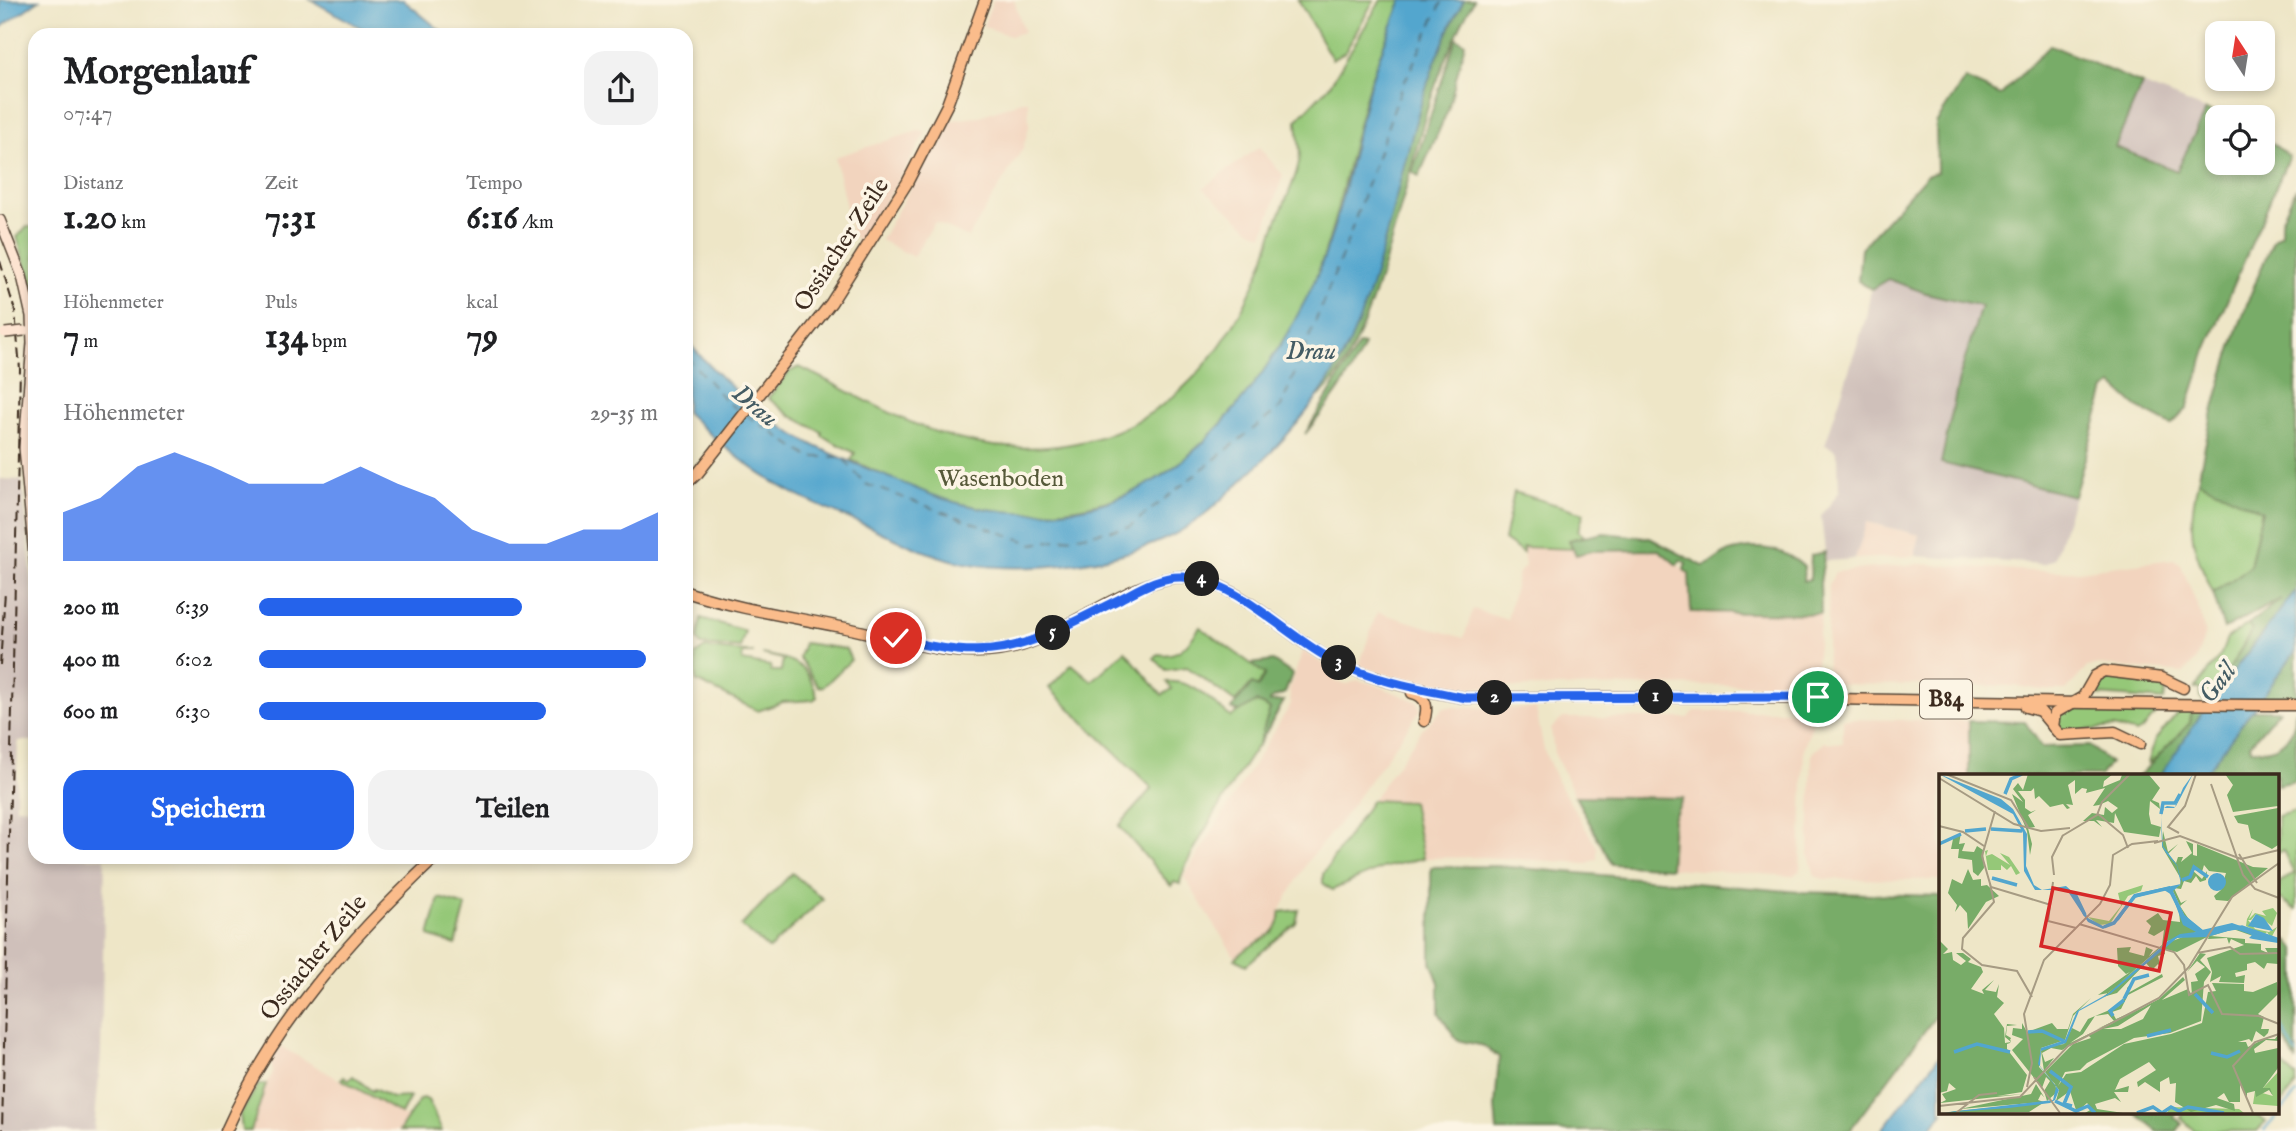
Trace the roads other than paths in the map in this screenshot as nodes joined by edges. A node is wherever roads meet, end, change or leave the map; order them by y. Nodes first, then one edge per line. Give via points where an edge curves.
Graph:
1 (985, 0) edge
2 (0, 220) edge
3 (28, 332) junction
4 (3, 333) edge
5 (693, 478) edge
6 (28, 491) edge
7 (693, 594) edge
8 (1391, 682) junction
9 (2090, 684) junction
10 (2183, 688) dead end
11 (2002, 702) junction
12 (2067, 705) junction
13 (2129, 705) junction
14 (2296, 705) edge
15 (1424, 721) dead end
16 (2053, 727) junction
17 (2140, 744) dead end
18 (429, 864) edge
19 (233, 1115) junction
20 (226, 1131) edge
21 (236, 1131) edge

1 - 5 main road, Ossiacher Zeile via 928,147 831,303
2 - 3 main road via 22,276
3 - 4 main road, bridge
3 - 6 main road via 24,447
7 - 8 main road, B84 via 939,649 979,653 1038,640 1149,584 1182,577 1217,582 1321,653
8 - 11 main road, B84 via 1466,698 1818,697
8 - 15 main road via 1394,688 1420,695 1428,709
9 - 10 main road via 2099,673 2113,671 2162,678
9 - 12 main road via 2083,697
9 - 13 main road via 2096,698
11 - 12 main road, B84
11 - 16 main road via 2040,711
12 - 13 main road, B84
12 - 16 main road via 2054,715
13 - 14 main road, B84
16 - 17 main road via 2065,736 2115,732
18 - 19 main road, Ossiacher Zeile via 345,949 274,1041
19 - 20 main road, Ossiacher Zeile
19 - 21 main road

